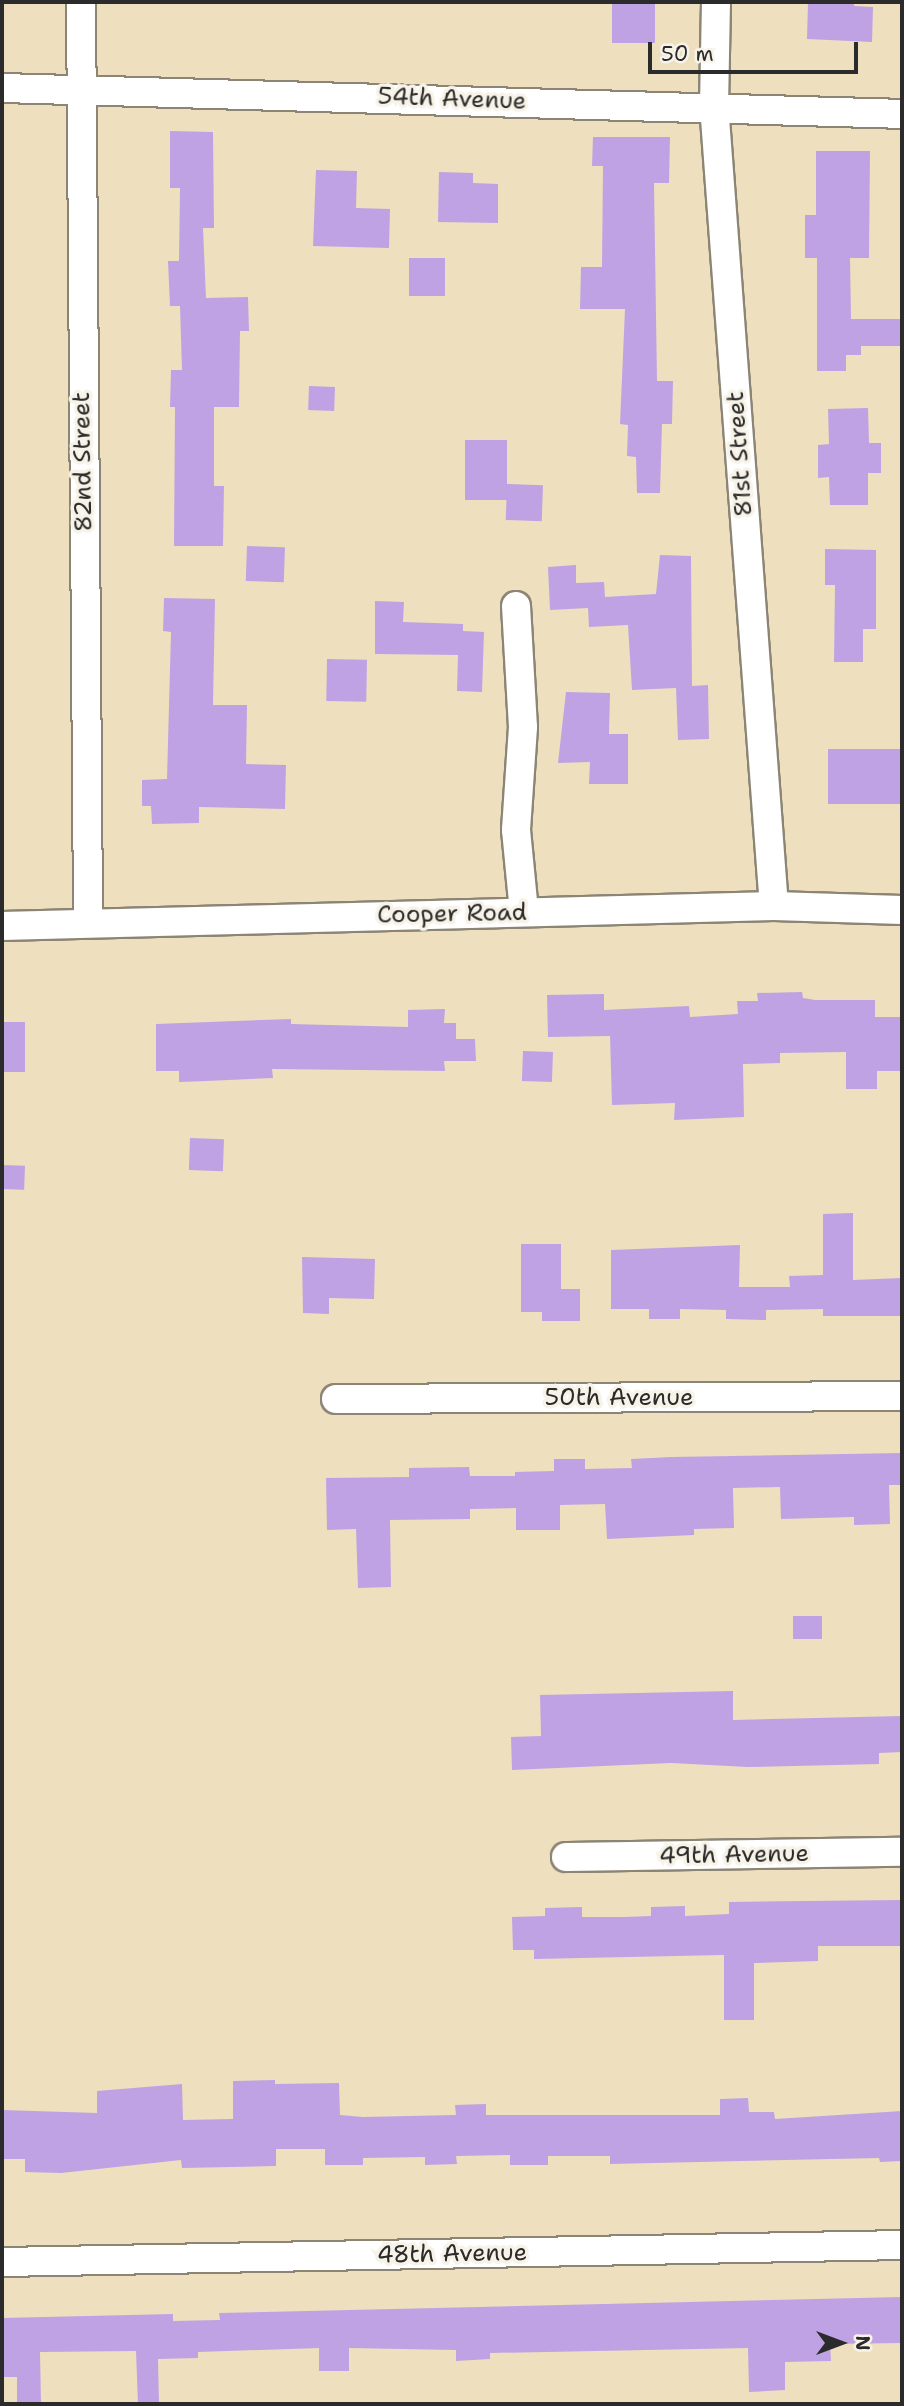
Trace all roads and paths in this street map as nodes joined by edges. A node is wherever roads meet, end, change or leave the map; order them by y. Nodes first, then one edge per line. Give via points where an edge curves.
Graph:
1 (81, 2) edge
2 (716, 2) edge
3 (2, 88) edge
4 (78, 89) junction
5 (714, 106) junction
6 (902, 114) edge
7 (516, 606) dead end
8 (774, 906) junction
9 (902, 910) edge
10 (524, 912) junction
11 (88, 923) junction
12 (2, 926) edge
13 (902, 1396) edge
14 (336, 1399) dead end
15 (902, 1852) edge
16 (566, 1857) dead end
17 (902, 2245) edge
18 (2, 2262) edge

1 - 4 street, 82nd Street
2 - 5 street, 81st Street
3 - 4 street, 54th Avenue
4 - 5 street, 54th Avenue
4 - 11 street, 82nd Street
5 - 6 street, 54th Avenue via 748,112
5 - 8 street, 81st Street
7 - 10 street via 523,727 516,830
8 - 9 street, Cooper Road
8 - 10 street, Cooper Road
10 - 11 street, Cooper Road
11 - 12 street, Cooper Road
13 - 14 street, 50th Avenue
15 - 16 street, 49th Avenue
17 - 18 street, 48th Avenue

